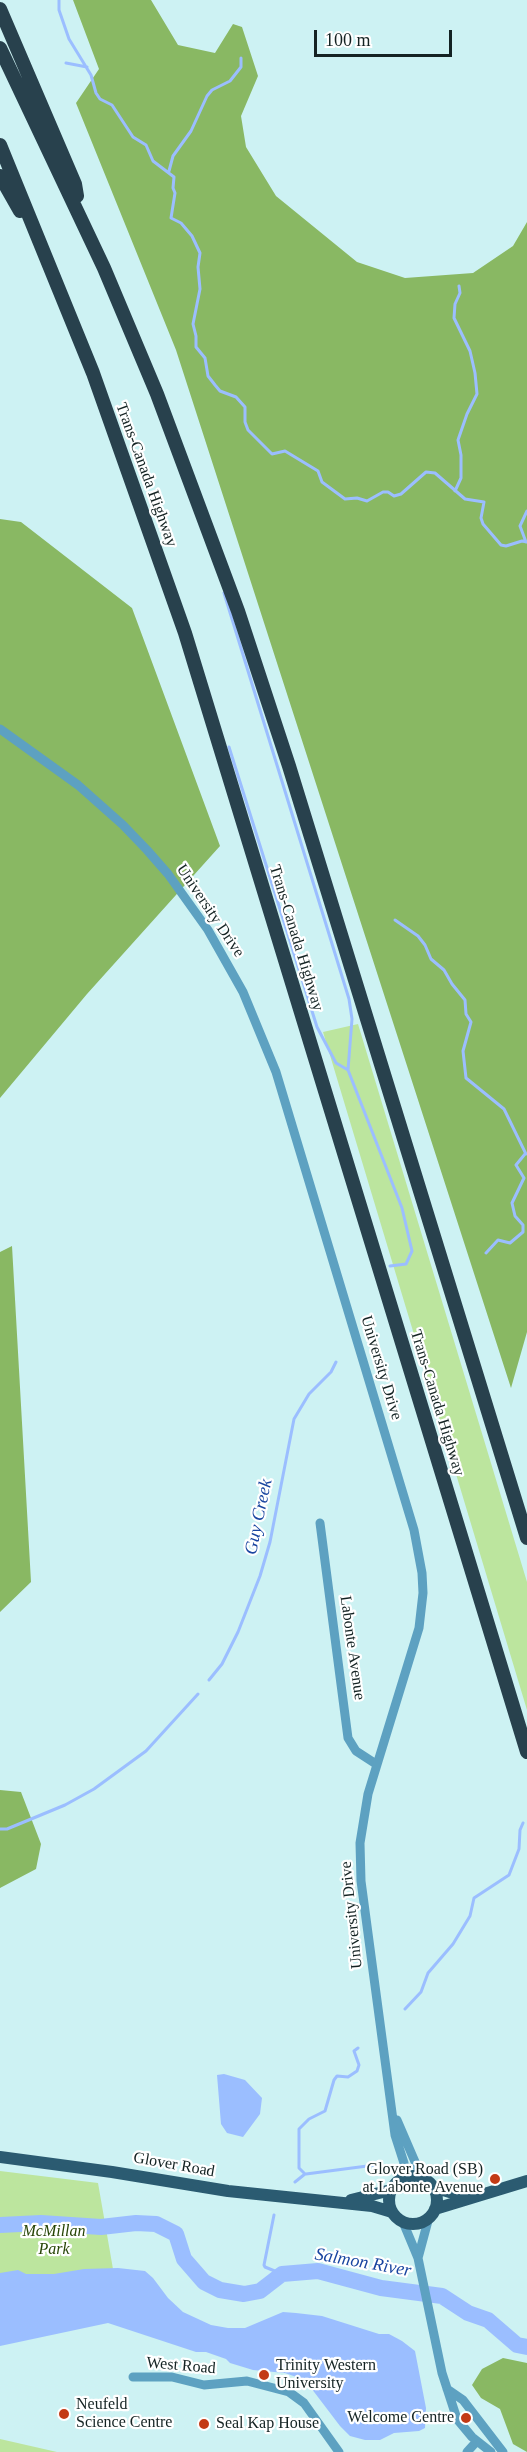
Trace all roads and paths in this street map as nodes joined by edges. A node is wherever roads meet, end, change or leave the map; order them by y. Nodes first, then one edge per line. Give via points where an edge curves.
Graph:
1 (0, 9) edge
2 (0, 48) edge
3 (0, 145) edge
4 (0, 176) edge
5 (81, 216) junction
6 (46, 254) junction
7 (0, 729) edge
8 (320, 1522) dead end
9 (527, 1538) edge
10 (527, 1752) edge
11 (376, 1764) junction
12 (394, 2116) junction
13 (0, 2157) edge
14 (423, 2178) junction
15 (401, 2179) junction
16 (527, 2181) edge
17 (433, 2187) junction
18 (391, 2190) junction
19 (478, 2195) junction
20 (344, 2202) junction
21 (392, 2212) junction
22 (432, 2213) junction
23 (403, 2222) junction
24 (419, 2260) junction
25 (133, 2377) dead end
26 (446, 2389) junction
27 (477, 2442) junction
28 (339, 2452) edge
29 (467, 2452) edge
30 (491, 2452) edge
31 (502, 2452) edge

1 - 5 highway via 75,184
2 - 5 highway
3 - 6 highway, Trans-Canada Highway
4 - 6 highway
5 - 9 highway via 157,394 238,611
6 - 10 highway, Trans-Canada Highway via 185,633
7 - 11 street, University Drive via 101,805 168,874 222,952 268,1050 414,1530 420,1563 423,1593 419,1628
8 - 11 street, Labonte Avenue via 348,1738 356,1751
11 - 12 street, University Drive via 362,1825 361,1881
12 - 14 street, University Drive
12 - 15 street, University Drive via 395,2135 404,2161
13 - 20 main road, Glover Road via 228,2191
14 - 15 main road
14 - 17 main road
15 - 18 main road
16 - 19 main road
17 - 19 main road
17 - 22 main road via 437,2201
18 - 20 main road, Glover Road
18 - 21 main road
19 - 22 main road
20 - 21 main road, Glover Road
21 - 23 main road
22 - 23 main road via 417,2223
22 - 24 street
23 - 24 street
24 - 26 street
25 - 28 street, West Road via 172,2377 204,2385 247,2381 288,2392 304,2403
26 - 27 street via 457,2419
26 - 31 street via 463,2400
27 - 29 street
27 - 30 street

